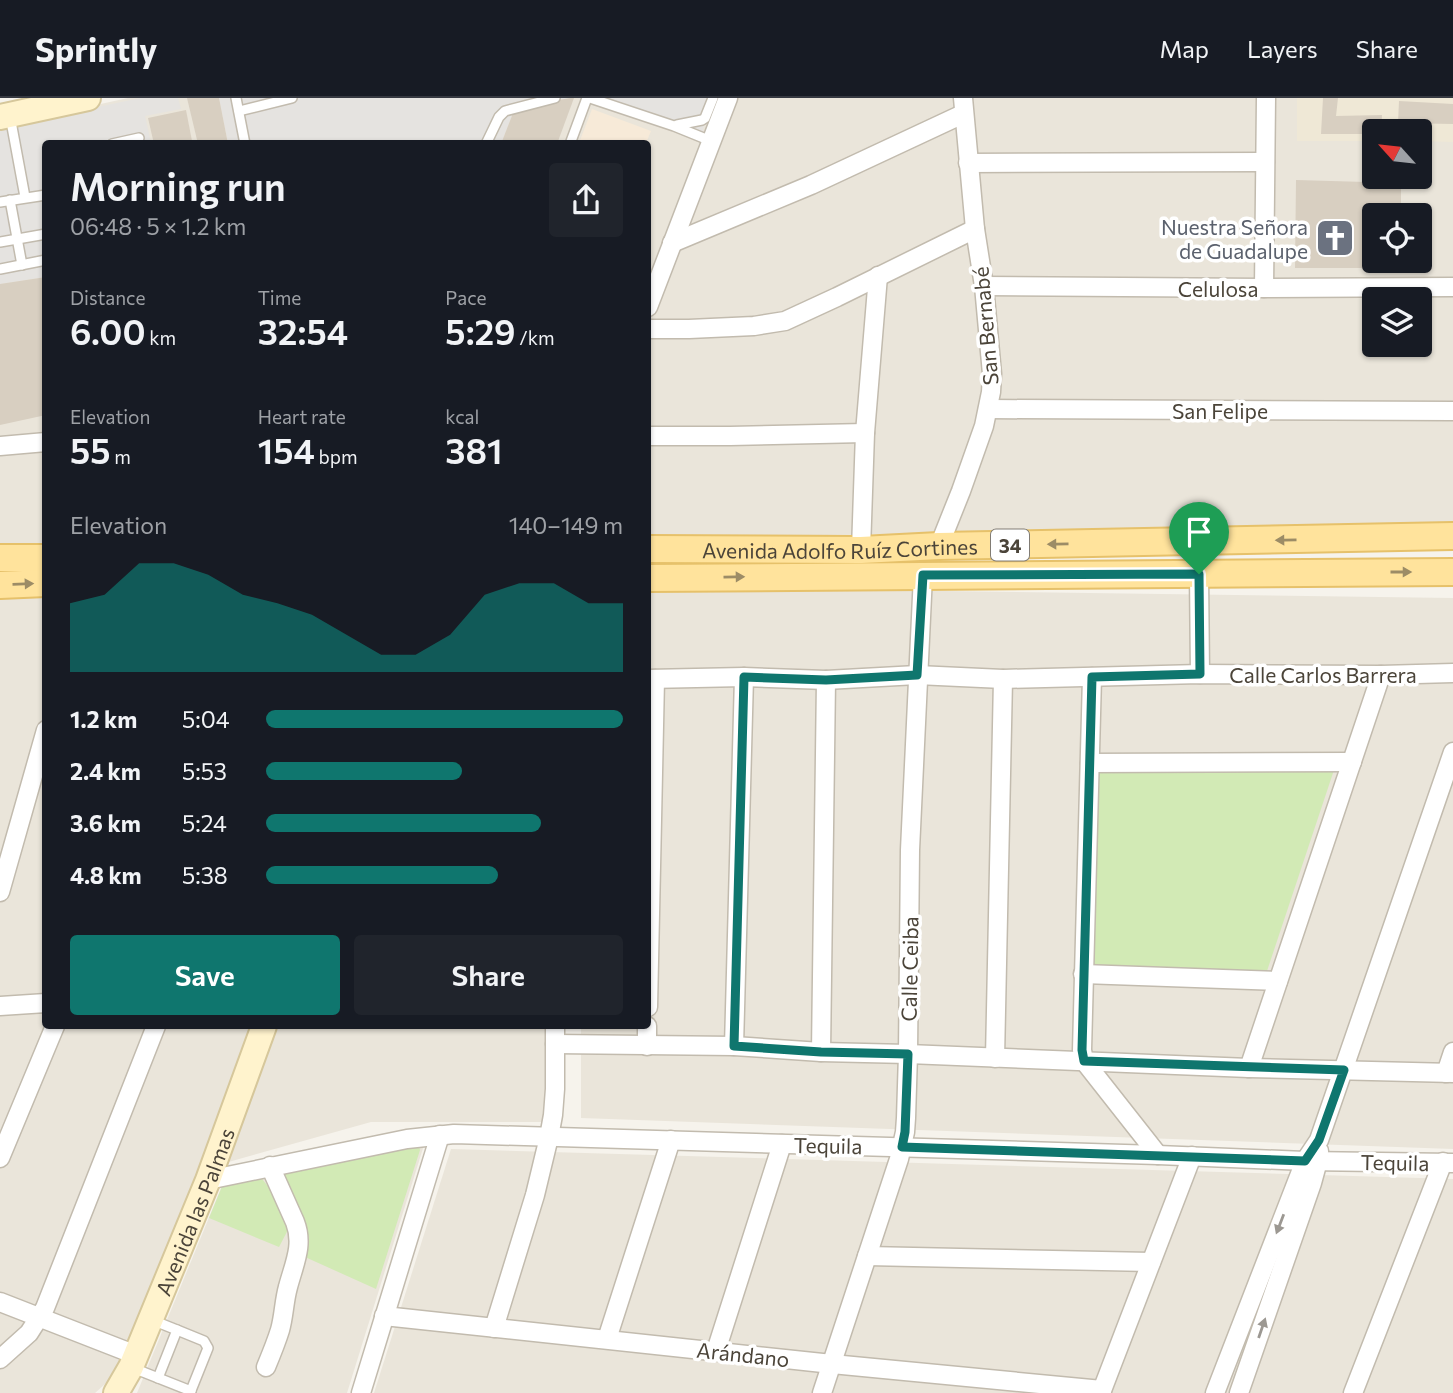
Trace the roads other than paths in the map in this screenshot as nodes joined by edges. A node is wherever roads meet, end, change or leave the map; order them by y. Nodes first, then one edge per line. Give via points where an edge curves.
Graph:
1 (88, 98) edge
2 (236, 98) edge
3 (292, 98) edge
4 (555, 98) edge
5 (589, 98) edge
6 (1266, 98) edge
7 (279, 99) edge
8 (722, 99) edge
9 (963, 106) edge
10 (239, 111) junction
11 (5, 116) edge
12 (674, 126) junction
13 (139, 138) dead end
14 (130, 140) edge
15 (244, 140) edge
16 (488, 140) edge
17 (572, 140) edge
18 (711, 141) junction
19 (1265, 162) junction
20 (968, 163) junction
21 (42, 195) edge
22 (25, 197) junction
23 (5, 201) edge
24 (975, 229) junction
25 (42, 235) edge
26 (16, 239) junction
27 (0, 242) edge
28 (673, 243) junction
29 (42, 261) edge
30 (22, 265) junction
31 (0, 269) edge
32 (878, 276) junction
33 (984, 286) junction
34 (1453, 287) edge
35 (1264, 288) junction
36 (651, 299) edge
37 (651, 329) edge
38 (988, 409) junction
39 (1453, 411) edge
40 (866, 433) junction
41 (651, 436) edge
42 (42, 442) edge
43 (0, 446) edge
44 (1453, 536) edge
45 (939, 546) junction
46 (651, 549) edge
47 (861, 550) junction
48 (0, 558) edge
49 (42, 558) edge
50 (1453, 572) edge
51 (1199, 574) junction
52 (923, 575) junction
53 (651, 578) edge
54 (42, 583) edge
55 (0, 585) edge
56 (1453, 673) edge
57 (1200, 674) junction
58 (917, 675) junction
59 (1381, 675) junction
60 (744, 677) junction
61 (1092, 677) junction
62 (651, 679) edge
63 (1003, 679) junction
64 (826, 680) junction
65 (42, 744) edge
66 (1453, 752) edge
67 (1352, 762) junction
68 (1090, 763) junction
69 (0, 892) edge
70 (1083, 974) junction
71 (1278, 981) junction
72 (42, 1003) edge
73 (0, 1006) edge
74 (54, 1029) edge
75 (155, 1029) edge
76 (263, 1029) edge
77 (647, 1029) edge
78 (555, 1035) edge
79 (647, 1046) junction
80 (734, 1046) junction
81 (821, 1052) junction
82 (1453, 1052) edge
83 (908, 1054) junction
84 (995, 1058) junction
85 (1084, 1061) junction
86 (1249, 1068) junction
87 (1344, 1070) junction
88 (1450, 1073) edge
89 (440, 1135) junction
90 (549, 1137) junction
91 (670, 1140) junction
92 (782, 1144) junction
93 (902, 1147) junction
94 (1158, 1155) junction
95 (1192, 1156) junction
96 (0, 1158) edge
97 (1312, 1161) junction
98 (1448, 1162) edge
99 (270, 1166) junction
100 (208, 1180) junction
101 (867, 1256) junction
102 (1151, 1262) junction
103 (0, 1302) edge
104 (384, 1316) junction
105 (40, 1317) junction
106 (151, 1320) junction
107 (494, 1328) junction
108 (177, 1330) junction
109 (607, 1339) junction
110 (716, 1351) junction
111 (0, 1359) edge
112 (133, 1361) junction
113 (832, 1364) junction
114 (266, 1367) dead end
115 (158, 1378) junction
116 (191, 1392) edge
117 (1102, 1392) edge
118 (116, 1393) edge
119 (360, 1393) edge
120 (822, 1393) edge
121 (1215, 1393) edge
122 (1239, 1393) edge
123 (1353, 1393) edge

1 - 11 street
2 - 10 lane
3 - 7 lane
4 - 16 lane via 505,111
5 - 12 lane
5 - 17 lane
6 - 19 street
7 - 10 lane
8 - 12 lane via 702,120
8 - 18 street
9 - 20 street, San Bernabé
9 - 28 street via 811,185
10 - 15 lane
11 - 22 lane
12 - 18 lane
13 - 14 lane
18 - 28 street
19 - 20 street
19 - 35 street
20 - 24 street, San Bernabé
21 - 22 lane
22 - 23 lane
23 - 26 lane
24 - 32 street
24 - 33 street, San Bernabé
25 - 26 lane
26 - 27 lane
26 - 30 lane
28 - 36 street
29 - 30 lane
30 - 31 lane
32 - 37 street via 785,321
32 - 40 street
33 - 35 street, Celulosa
33 - 38 street, San Bernabé via 992,374
34 - 35 street, Celulosa
38 - 39 street, San Felipe
38 - 45 street, San Bernabé
40 - 41 street
40 - 47 street
42 - 43 street
44 -> 45 main road, Avenida Adolfo Ruíz Cortines / 34
45 - 47 main road, Avenida Adolfo Ruíz Cortines / 34
46 - 47 main road, Avenida Adolfo Ruíz Cortines / 34
48 - 49 main road
51 -> 50 main road, Avenida Adolfo Ruíz Cortines / 34
51 - 52 main road, Avenida Adolfo Ruíz Cortines / 34
51 - 57 street
53 -> 52 main road, Avenida Adolfo Ruíz Cortines / 34
52 - 58 street, Calle Ceiba
55 -> 54 main road
56 - 59 street, Calle Carlos Barrera
57 - 59 street, Calle Carlos Barrera
57 - 61 street, Calle Carlos Barrera
58 - 63 street, Calle Carlos Barrera
58 - 64 street, Calle Carlos Barrera
58 - 83 street, Calle Ceiba
59 - 67 street
60 - 62 street, Calle Carlos Barrera
60 - 64 street, Calle Carlos Barrera
60 - 80 street
61 - 63 street, Calle Carlos Barrera
61 - 68 street
63 - 84 street
64 - 81 street
65 - 69 street
66 - 87 street
67 - 68 street
67 - 71 street
68 - 70 street
70 - 71 street
70 - 85 street
71 - 86 street
72 - 73 street
74 - 96 street
75 - 105 street
76 - 100 street, Avenida las Palmas
77 - 79 street
78 - 79 street
78 - 90 street
79 - 80 street
80 - 81 street
81 - 83 street
82 - 88 street
83 - 84 street
83 - 93 street, Calle Ceiba
84 - 85 street
85 - 86 street
85 - 94 street
86 - 87 street
87 - 88 street
87 - 97 street
89 - 90 street, Tequila
89 - 99 street, Tequila
89 - 104 street
90 - 91 street, Tequila
90 - 107 street
91 - 92 street, Tequila
91 - 109 street
92 - 93 street, Tequila
92 - 110 street
93 - 94 street, Tequila
93 - 101 street, Calle Ceiba
94 - 95 street, Tequila
95 - 97 street, Tequila
95 - 102 street
97 - 98 street, Tequila
97 -> 121 street
122 -> 97 street
98 - 123 street
99 - 100 street, Tequila
99 - 114 street via 298,1230 299,1251
100 - 106 street, Avenida las Palmas
101 - 102 street
101 - 113 street, Calle Ceiba
102 - 117 street
103 - 105 street
104 - 107 street, Arándano
104 - 119 street
105 - 111 street
105 - 112 street
106 - 108 lane
106 - 112 street, Avenida las Palmas
107 - 109 street, Arándano
108 - 115 lane
108 - 116 lane via 204,1341 208,1348
109 - 110 street, Arándano
110 - 113 street, Arándano
112 - 115 lane
112 - 118 street, Avenida las Palmas
113 - 117 street, Arándano
113 - 120 street, Calle Ceiba
115 - 116 lane

